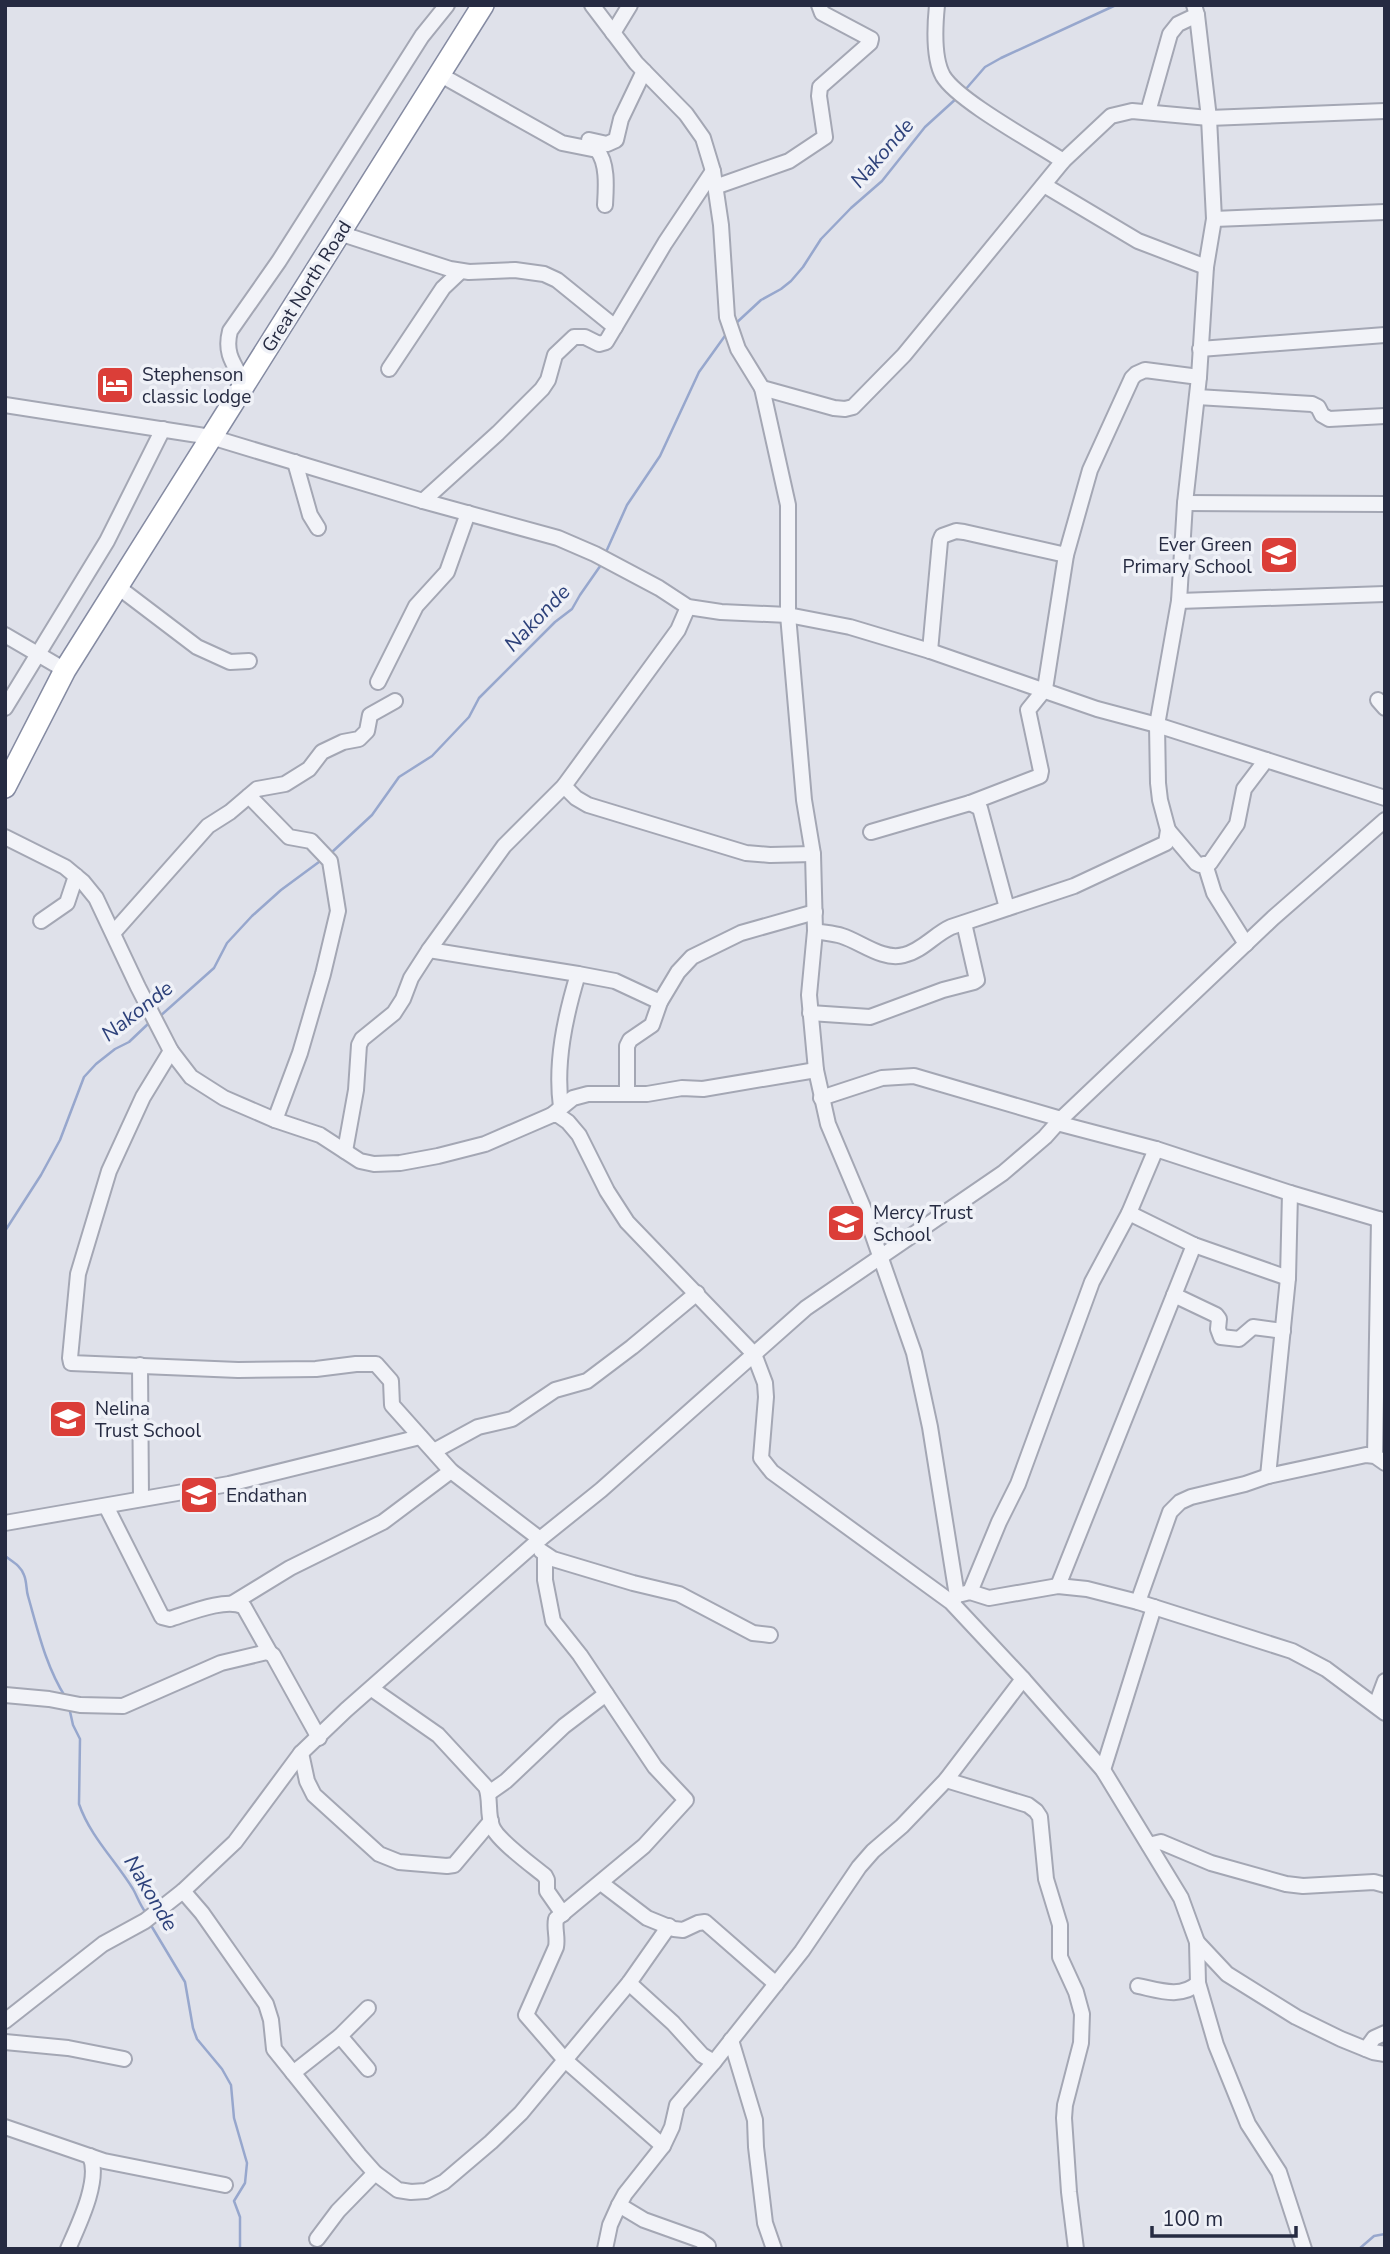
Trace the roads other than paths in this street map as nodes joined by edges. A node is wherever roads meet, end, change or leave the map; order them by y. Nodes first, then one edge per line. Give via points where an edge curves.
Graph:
1 (447, 5) edge
2 (483, 5) edge
3 (592, 5) edge
4 (630, 5) edge
5 (819, 5) edge
6 (937, 5) edge
7 (1197, 9) edge
8 (613, 33) junction
9 (644, 71) junction
10 (439, 75) junction
11 (1385, 111) edge
12 (1148, 112) junction
13 (1209, 118) junction
14 (562, 143) junction
15 (1063, 161) junction
16 (713, 171) junction
17 (1044, 185) junction
18 (715, 187) junction
19 (605, 205) dead end
20 (1385, 212) edge
21 (1214, 219) junction
22 (339, 233) junction
23 (1206, 268) junction
24 (461, 271) junction
25 (615, 327) junction
26 (1385, 335) edge
27 (1200, 349) junction
28 (389, 369) dead end
29 (1199, 377) junction
30 (245, 384) junction
31 (762, 387) junction
32 (1196, 397) junction
33 (5, 405) edge
34 (1385, 416) edge
35 (163, 429) junction
36 (211, 437) junction
37 (295, 462) junction
38 (423, 501) junction
39 (1185, 503) junction
40 (1385, 504) edge
41 (468, 513) junction
42 (318, 528) dead end
43 (1066, 555) junction
44 (118, 587) junction
45 (1385, 593) edge
46 (1179, 601) junction
47 (688, 607) junction
48 (788, 615) junction
49 (5, 635) edge
50 (930, 651) junction
51 (38, 654) junction
52 (249, 662) dead end
53 (65, 670) junction
54 (378, 682) dead end
55 (1045, 689) junction
56 (395, 701) dead end
57 (5, 708) edge
58 (1157, 724) junction
59 (1266, 760) junction
60 (564, 786) junction
61 (5, 787) edge
62 (249, 796) junction
63 (1385, 798) edge
64 (970, 803) junction
65 (1385, 820) edge
66 (1168, 831) junction
67 (871, 832) dead end
68 (5, 837) edge
69 (813, 854) junction
70 (1205, 864) junction
71 (76, 876) junction
72 (1007, 908) junction
73 (815, 912) junction
74 (41, 921) dead end
75 (964, 923) junction
76 (815, 931) junction
77 (114, 932) junction
78 (1246, 944) junction
79 (429, 950) junction
80 (578, 974) junction
81 (660, 1002) junction
82 (810, 1013) junction
83 (171, 1051) junction
84 (816, 1070) junction
85 (627, 1093) junction
86 (821, 1098) junction
87 (556, 1111) junction
88 (275, 1120) junction
89 (1059, 1121) junction
90 (1156, 1149) junction
91 (345, 1151) junction
92 (1290, 1193) junction
93 (1129, 1213) junction
94 (1382, 1220) edge
95 (1194, 1245) junction
96 (881, 1258) junction
97 (1288, 1278) junction
98 (697, 1293) junction
99 (1174, 1295) junction
100 (1283, 1331) junction
101 (754, 1354) junction
102 (140, 1364) junction
103 (420, 1437) junction
104 (434, 1451) junction
105 (1380, 1459) edge
106 (451, 1471) junction
107 (1268, 1476) junction
108 (141, 1499) junction
109 (106, 1506) junction
110 (5, 1523) edge
111 (540, 1546) junction
112 (1058, 1586) junction
113 (959, 1596) junction
114 (1138, 1602) junction
115 (233, 1603) junction
116 (1154, 1607) junction
117 (770, 1635) dead end
118 (270, 1653) junction
119 (1023, 1679) junction
120 (1385, 1681) edge
121 (372, 1689) junction
122 (606, 1694) junction
123 (5, 1695) edge
124 (1380, 1709) edge
125 (319, 1738) junction
126 (301, 1754) junction
127 (1103, 1770) junction
128 (946, 1780) junction
129 (489, 1793) junction
130 (491, 1821) junction
131 (1149, 1845) junction
132 (601, 1883) junction
133 (1385, 1885) edge
134 (183, 1891) junction
135 (564, 1914) junction
136 (669, 1926) junction
137 (1197, 1942) junction
138 (629, 1983) junction
139 (1198, 1983) junction
140 (776, 1984) junction
141 (1138, 1986) dead end
142 (369, 2008) dead end
143 (5, 2021) edge
144 (1385, 2033) edge
145 (341, 2036) junction
146 (732, 2040) junction
147 (5, 2042) edge
148 (1366, 2049) junction
149 (1385, 2054) edge
150 (124, 2059) dead end
151 (565, 2060) junction
152 (714, 2062) junction
153 (368, 2069) dead end
154 (293, 2073) junction
155 (5, 2127) edge
156 (663, 2146) junction
157 (90, 2156) junction
158 (375, 2173) junction
159 (225, 2185) dead end
160 (619, 2205) junction
161 (317, 2239) dead end
162 (708, 2246) dead end
163 (68, 2249) edge
164 (605, 2249) edge
165 (774, 2249) edge
166 (1076, 2249) edge
167 (1304, 2249) edge

1 - 30 street via 422,36 230,331 228,354
2 - 10 highway, Great North Road
3 - 8 street
4 - 8 street
5 - 18 street via 822,13 871,39 820,88 825,137 789,161
6 - 15 street via 937,55 944,77 960,94
7 - 12 street via 1170,34
7 - 13 street
8 - 9 street
9 - 14 street via 616,140 602,144 576,137
9 - 16 street via 698,130
10 - 14 street
10 - 22 highway, Great North Road
11 - 13 street
12 - 13 street
12 - 15 street via 1111,116
13 - 21 street
14 - 19 street via 600,153
15 - 17 street
16 - 18 street
16 - 25 street
17 - 23 street via 1138,240
17 - 31 street via 904,355 853,407 834,408
18 - 31 street via 727,317 738,349
20 - 21 street
21 - 23 street
22 - 24 street
22 - 30 highway, Great North Road
23 - 27 street
24 - 25 street via 515,270 551,276
24 - 28 street via 443,288
25 - 38 street via 603,344 574,337 555,355 542,389
26 - 27 street
27 - 29 street
29 - 32 street
29 - 43 street via 1145,370 1136,373 1090,470
30 - 36 highway, Great North Road
31 - 48 street via 788,505
32 - 34 street via 1312,404 1329,419
32 - 39 street
33 - 35 street
35 - 36 street
35 - 51 street via 107,541
36 - 37 street
36 - 44 highway, Great North Road
37 - 38 street
37 - 42 street
38 - 41 street
39 - 40 street
39 - 46 street
41 - 47 street via 558,538
41 - 54 street via 447,572 416,606
43 - 50 street via 964,531 942,536
43 - 55 street
44 - 52 street via 197,647 230,662
44 - 53 highway, Great North Road
45 - 46 street
46 - 58 street
47 - 48 street
47 - 60 street via 678,630
48 - 50 street via 850,626
48 - 69 street
49 - 51 street
50 - 55 street
51 - 53 street
51 - 57 street
53 - 61 highway, Great North Road
55 - 58 street via 1097,709
55 - 64 street via 1028,710 1040,776
56 - 62 street via 370,715 367,731 359,739 322,751 309,769 285,784 261,787
58 - 59 street
58 - 66 street via 1159,791
59 - 63 street
59 - 70 street via 1242,792 1240,815 1231,834
60 - 69 street via 588,805 746,853
60 - 79 street via 504,846
62 - 77 street via 208,826
62 - 88 street via 289,837 310,841 330,860 338,911 300,1052
64 - 67 street
64 - 72 street via 980,808
65 - 78 street
66 - 70 street via 1196,863
66 - 72 street via 1166,843 1107,872
68 - 71 street
69 - 73 street
70 - 78 street via 1214,893
71 - 74 street via 67,903
71 - 77 street via 96,898
72 - 75 street
73 - 76 street
73 - 81 street via 741,933 692,957
75 - 76 street via 940,932 907,955 897,956
75 - 82 street via 974,982 870,1017
76 - 82 street
77 - 83 street
78 - 89 street
79 - 80 street
79 - 91 street via 394,1013 360,1041
80 - 81 street via 615,981
80 - 87 street via 566,1014
81 - 85 street via 652,1025 628,1043
82 - 84 street
83 - 88 street via 191,1077 224,1098
83 - 102 street via 143,1097 109,1171 78,1274 73,1324 71,1363
84 - 85 street via 702,1089
84 - 86 street
85 - 87 street via 588,1094 573,1098
86 - 89 street via 882,1078 914,1076
86 - 96 street
87 - 91 street via 485,1144 438,1156 374,1164
87 - 98 street via 579,1135 627,1222
88 - 91 street via 320,1135
89 - 90 street
89 - 96 street via 1003,1173
90 - 92 street
90 - 93 street
92 - 94 street
92 - 97 street
93 - 95 street
93 - 113 street via 1093,1282 1018,1484
94 - 105 street
95 - 97 street
95 - 99 street
96 - 101 street via 806,1308
96 - 113 street via 914,1353
97 - 100 street
98 - 101 street
98 - 104 street via 587,1381 555,1390 512,1419 478,1427
99 - 100 street via 1216,1315 1221,1337 1239,1339 1255,1327
99 - 112 street
100 - 107 street
101 - 111 street
101 - 113 street via 765,1384 764,1463 824,1511
102 - 103 street via 238,1370 376,1364 391,1381 392,1405
102 - 108 street
103 - 104 street
103 - 108 street via 229,1484
104 - 106 street
105 - 107 street via 1366,1455
106 - 111 street
106 - 115 street via 383,1521
107 - 114 street via 1191,1497 1173,1507
108 - 109 street
109 - 110 street
109 - 115 street via 159,1615 170,1619
111 - 117 street via 633,1583 679,1594 753,1633
111 - 121 street via 462,1607
111 - 122 street via 553,1621
112 - 113 street via 989,1598
112 - 114 street
113 - 119 street
114 - 116 street
115 - 118 street via 244,1607
116 - 124 street via 1292,1651 1326,1669
116 - 127 street
118 - 123 street via 221,1663 123,1706
118 - 125 street
119 - 127 street
119 - 128 street
120 - 124 street
121 - 125 street
121 - 129 street via 438,1735
122 - 129 street
122 - 132 street via 655,1767 686,1800
125 - 126 street
126 - 130 street via 314,1795 379,1854 399,1862 451,1866
126 - 134 street via 235,1842
127 - 131 street
128 - 140 street via 859,1867
128 - 166 street via 1028,1805 1040,1818 1046,1878 1060,1925 1060,1957 1082,2014 1081,2043 1064,2118
129 - 130 street
130 - 135 street via 495,1833 545,1876 547,1891
131 - 133 street via 1161,1842 1211,1863 1286,1884
131 - 137 street via 1181,1898
132 - 135 street
132 - 136 street via 648,1918
134 - 143 street via 145,1921 103,1944
134 - 154 street via 266,2004 274,2049
135 - 151 street via 556,1919 556,1947 526,2014
136 - 138 street
136 - 140 street via 683,1930 705,1922
137 - 139 street
137 - 148 street via 1235,1980 1296,2017
138 - 151 street
138 - 152 street
139 - 141 street via 1180,1993
139 - 167 street via 1230,2082 1248,2124 1279,2172
140 - 146 street
142 - 145 street
144 - 148 street
145 - 153 street
145 - 154 street
146 - 152 street
146 - 165 street via 755,2120 765,2223
147 - 150 street
148 - 149 street
151 - 156 street
151 - 158 street via 501,2133 444,2182 408,2192
152 - 156 street via 677,2105
154 - 158 street
155 - 157 street
156 - 160 street
157 - 159 street
157 - 163 street via 94,2168 91,2187
158 - 161 street
160 - 162 street via 641,2219
160 - 164 street

